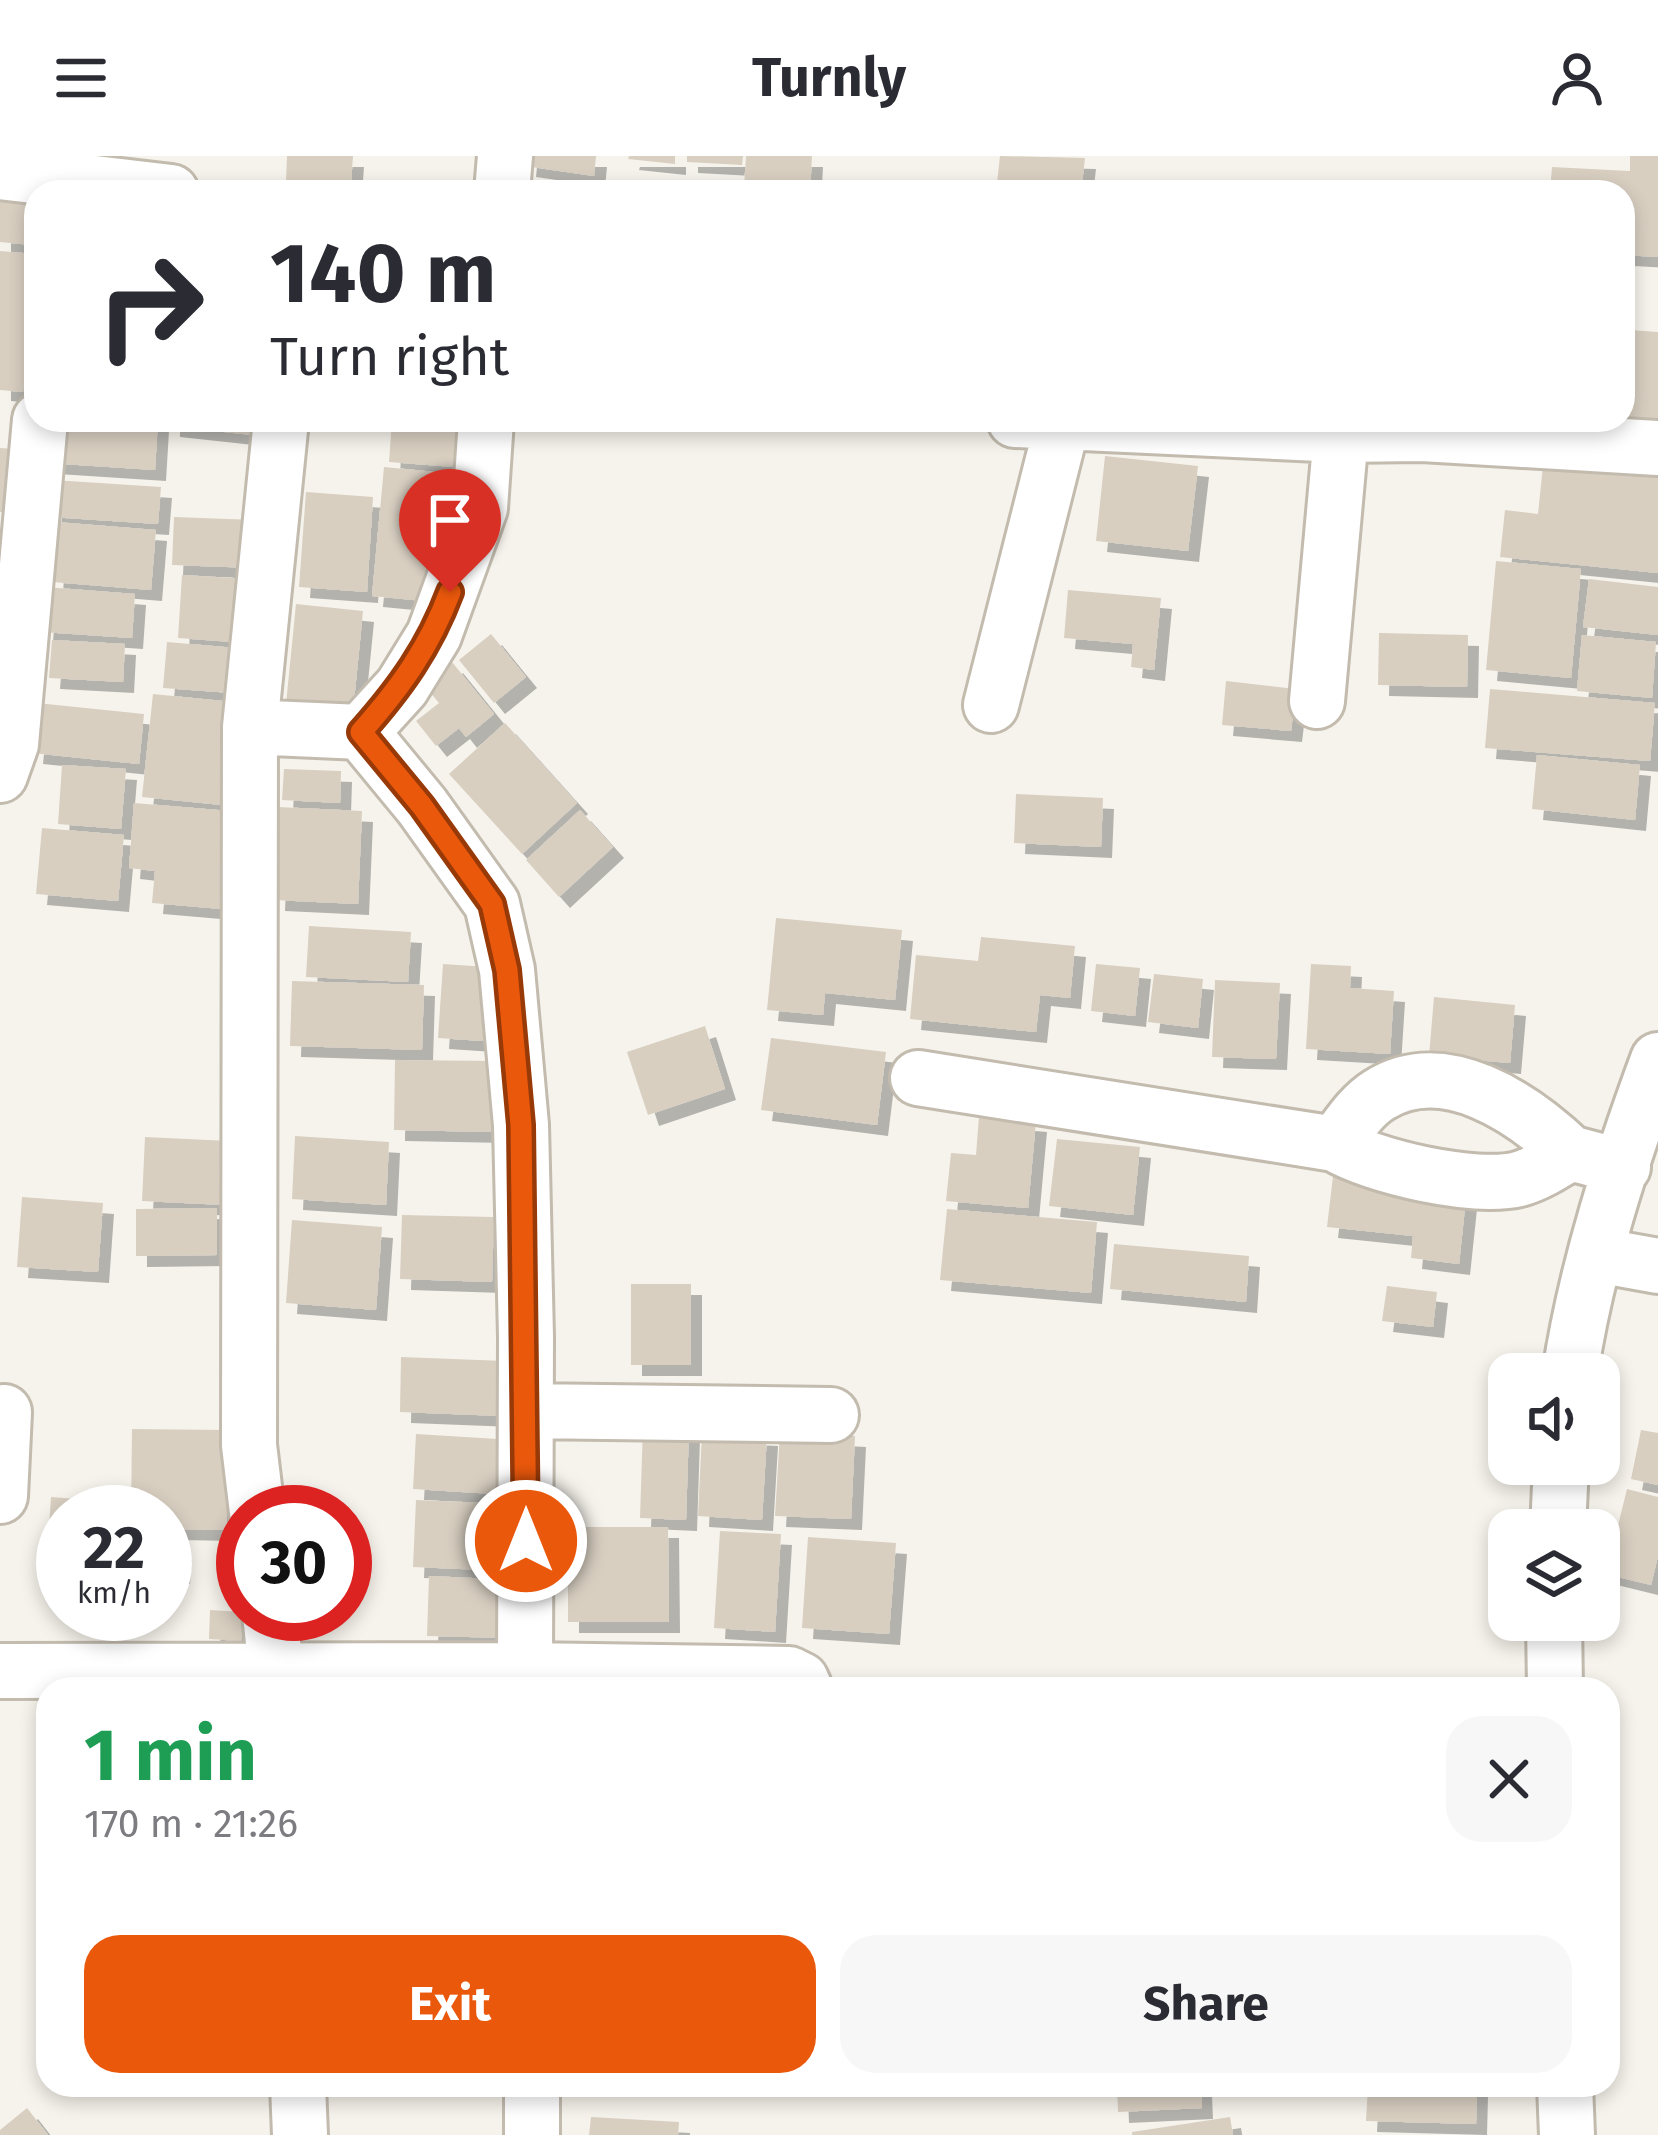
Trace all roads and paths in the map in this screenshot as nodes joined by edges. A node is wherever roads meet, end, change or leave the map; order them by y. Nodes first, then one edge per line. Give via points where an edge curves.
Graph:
1 (0, 172) edge
2 (38, 180) edge
3 (39, 432) edge
4 (280, 432) edge
5 (485, 432) edge
6 (1061, 432) edge
7 (1282, 432) edge
8 (1341, 435) junction
9 (1658, 448) edge
10 (1317, 701) dead end
11 (991, 705) dead end
12 (250, 727) junction
13 (361, 732) junction
14 (0, 775) edge
15 (1658, 1060) edge
16 (918, 1078) dead end
17 (1648, 1115) edge
18 (1335, 1144) junction
19 (1570, 1153) junction
20 (1623, 1167) junction
21 (1597, 1255) junction
22 (1658, 1266) edge
23 (1573, 1353) edge
24 (526, 1411) junction
25 (4, 1412) dead end
26 (831, 1415) dead end
27 (254, 1485) edge
28 (0, 1496) edge
29 (273, 1641) edge
30 (1555, 1641) edge
31 (0, 1671) edge
32 (208, 1677) edge
33 (278, 1677) edge
34 (526, 1677) edge
35 (657, 1677) edge
36 (794, 1677) edge
37 (1555, 1677) edge
38 (298, 2097) edge
39 (532, 2097) edge
40 (1565, 2097) edge
41 (300, 2135) edge
42 (532, 2135) edge
43 (1567, 2135) edge

1 - 2 street
3 - 14 street via 11,745
4 - 12 street
5 - 13 street via 481,508 434,635
6 - 11 street
7 - 8 street
8 - 9 street
8 - 10 street
12 - 13 street
12 - 27 street
13 - 24 street via 492,904 507,970 521,1125
15 - 17 street
16 - 18 street
17 - 20 street
18 - 19 street via 1386,1167 1481,1180 1516,1180
18 - 19 street via 1376,1096 1408,1082 1475,1089 1514,1107
19 - 20 street
20 - 21 street
21 - 22 street
21 - 23 street
24 - 26 street
24 - 34 street
25 - 28 street
29 - 33 street
30 - 37 street
31 - 32 street
35 - 36 street
38 - 41 street
39 - 42 street
40 - 43 street

